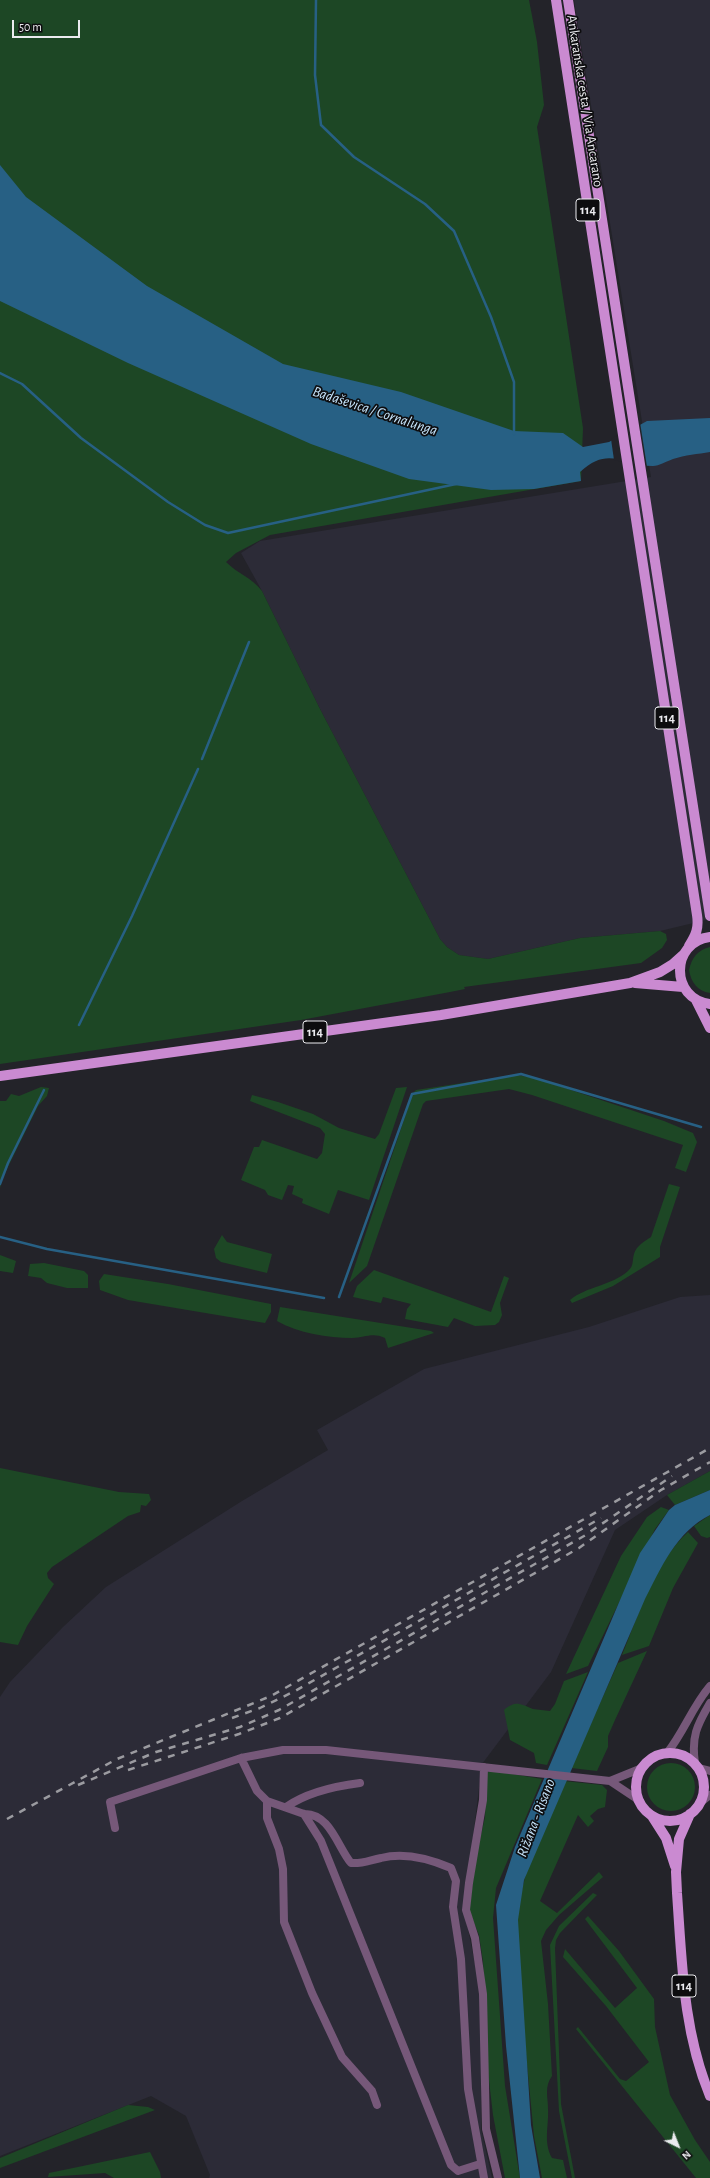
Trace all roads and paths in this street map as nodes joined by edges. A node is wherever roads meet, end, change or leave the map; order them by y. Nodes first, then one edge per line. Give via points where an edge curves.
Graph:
1 (556, 0) edge
2 (568, 0) edge
3 (710, 916) edge
4 (710, 937) edge
5 (689, 946) junction
6 (683, 955) junction
7 (630, 983) junction
8 (683, 987) junction
9 (696, 1000) junction
10 (710, 1004) edge
11 (710, 1028) edge
12 (0, 1076) edge
13 (710, 1686) edge
14 (710, 1703) edge
15 (667, 1753) junction
16 (240, 1758) junction
17 (697, 1766) junction
18 (484, 1767) junction
19 (642, 1768) junction
20 (710, 1771) edge
21 (608, 1780) junction
22 (360, 1783) dead end
23 (710, 1795) edge
24 (268, 1801) junction
25 (640, 1801) junction
26 (700, 1803) junction
27 (294, 1806) junction
28 (304, 1814) junction
29 (690, 1814) junction
30 (652, 1816) junction
31 (115, 1828) dead end
32 (676, 1872) junction
33 (710, 2096) edge
34 (377, 2105) dead end
35 (480, 2164) junction
36 (484, 2178) edge
37 (498, 2178) edge

1 - 5 main road, Ankaranska cesta / Via Ancarano / 114 via 698,926 697,935
2 - 3 main road, 114
4 - 5 main road
5 - 6 main road, 114
6 - 7 main road, 114 via 656,974
6 - 8 main road, 114 via 679,971
7 - 8 main road, 114
7 - 12 main road, 114 via 441,1015
8 - 9 main road
9 - 10 main road
9 - 11 main road
13 - 15 street via 697,1702 677,1740
14 - 17 street via 700,1720 693,1741
15 - 17 main road via 685,1756
15 - 19 main road via 655,1757
16 - 18 street via 283,1750 326,1750
16 - 24 street via 257,1791
16 - 31 street via 110,1802
17 - 20 street
17 - 26 main road via 702,1774 704,1789
18 - 21 street
18 - 37 street via 483,1800 468,1883 466,1910 475,1938 483,1994 486,2129
19 - 21 street
19 - 25 main road via 637,1781
21 - 25 street
22 - 27 street via 302,1799
23 - 26 street
24 - 27 street via 286,1807
24 - 34 street via 267,1818 279,1849 283,1869 284,1922 312,1993 342,2057 372,2091
25 - 30 main road, 114
26 - 29 main road, 114
27 - 28 street
28 - 35 street via 321,1841 450,2165 458,2171
28 - 35 street via 310,1814 325,1822 351,1863 362,1864 400,1856 422,1858 451,1868 456,1881 453,1907 461,1960 468,2089
29 - 30 main road, 114 via 672,1821
29 - 32 main road, 114 via 679,1839
30 - 32 main road, 114 via 666,1838
32 - 33 main road, 114 via 688,2025 696,2059
35 - 36 street

